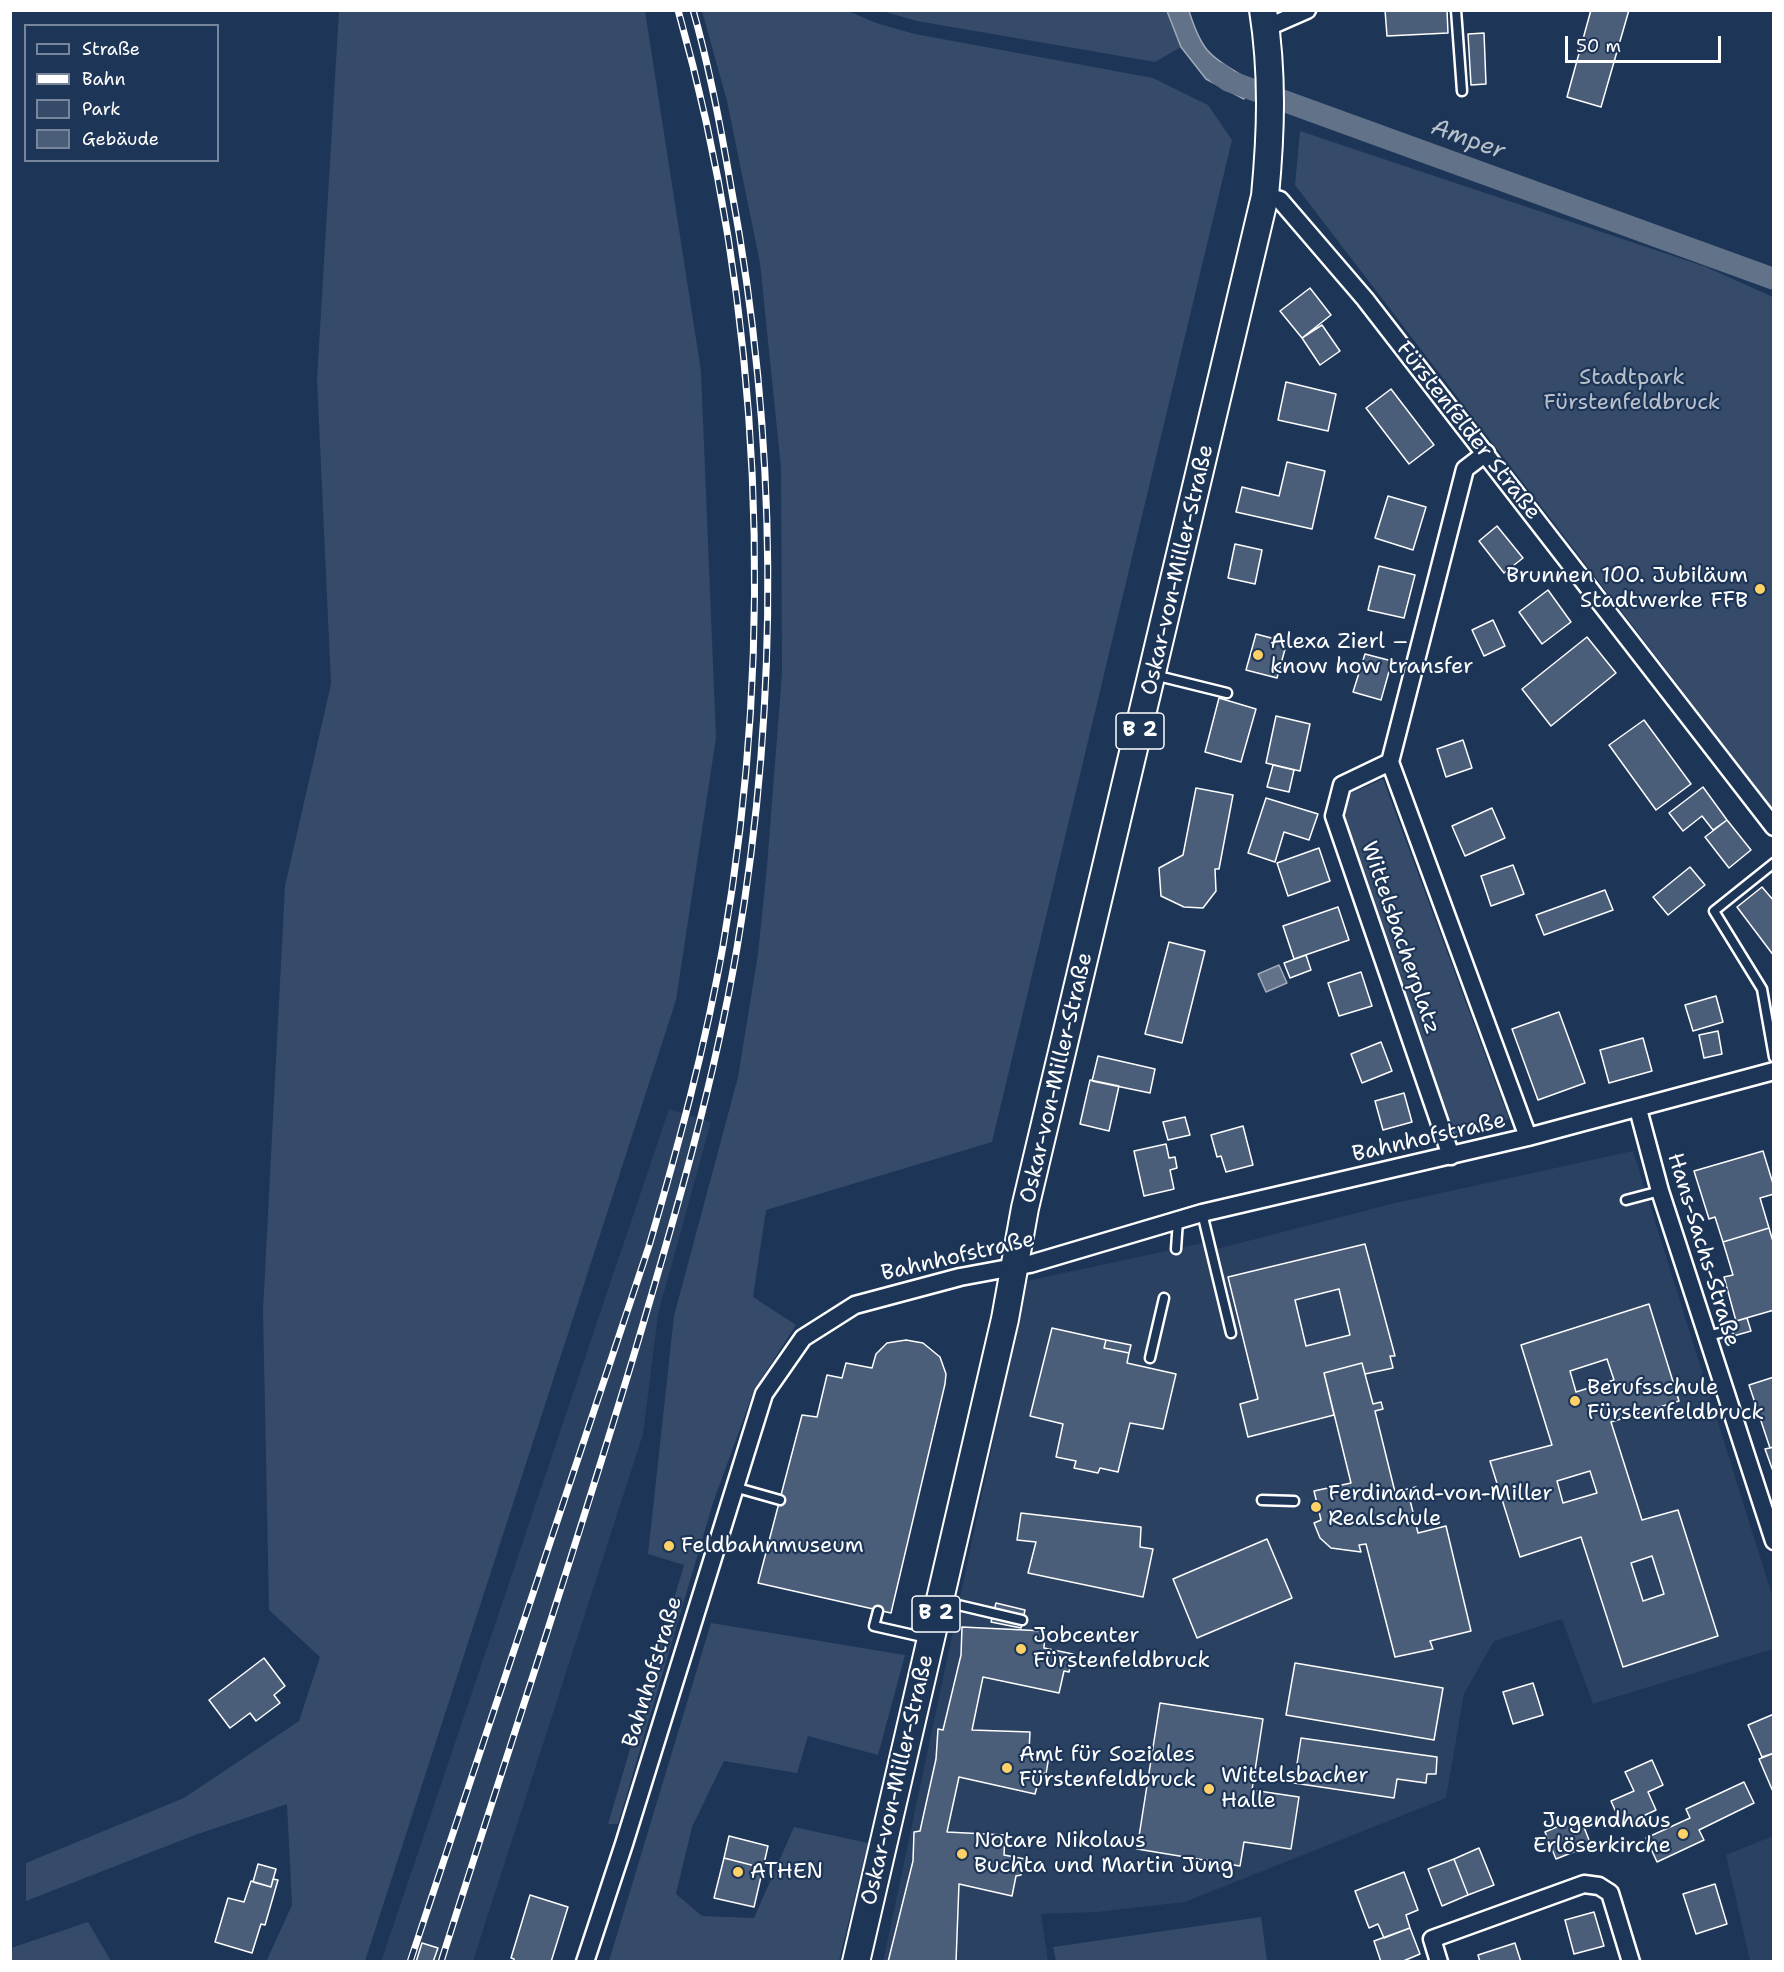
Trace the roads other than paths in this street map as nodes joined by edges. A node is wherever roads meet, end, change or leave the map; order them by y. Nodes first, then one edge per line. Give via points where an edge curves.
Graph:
1 (1307, 10) edge
2 (1456, 10) edge
3 (1264, 19) edge
4 (1462, 91) dead end
5 (1265, 196) junction
6 (1486, 453) junction
7 (1153, 675) junction
8 (1227, 693) dead end
9 (1390, 762) junction
10 (1773, 827) edge
11 (1773, 863) edge
12 (1773, 1058) edge
13 (1773, 1071) edge
14 (1638, 1109) junction
15 (1528, 1137) junction
16 (1451, 1156) junction
17 (1660, 1191) junction
18 (1626, 1200) dead end
19 (1202, 1213) junction
20 (1178, 1220) junction
21 (1176, 1249) dead end
22 (1016, 1267) junction
23 (1164, 1298) dead end
24 (1728, 1331) dead end
25 (1231, 1333) dead end
26 (1706, 1336) junction
27 (1150, 1358) dead end
28 (734, 1486) junction
29 (780, 1500) dead end
30 (1262, 1500) dead end
31 (1294, 1501) dead end
32 (1773, 1541) edge
33 (940, 1600) junction
34 (878, 1611) dead end
35 (1022, 1620) dead end
36 (930, 1638) junction
37 (585, 1962) edge
38 (856, 1962) edge
39 (1439, 1962) edge
40 (1630, 1962) edge

1 - 3 street
2 - 4 lane
3 - 5 main road, B 2 via 1272,112
5 - 6 street, Fürstenfelder Straße via 1280,200 1365,299
5 - 7 main road, Oskar-von-Miller-Straße / B 2
6 - 9 street via 1465,469
6 - 10 street, Fürstenfelder Straße
7 - 8 lane
7 - 22 main road, Oskar-von-Miller-Straße / B 2 via 1026,1208
9 - 15 street
9 - 16 street, Wittelsbacherplatz via 1342,785 1334,816
11 - 12 lane via 1714,911 1762,988
13 - 14 street, Bahnhofstraße
14 - 15 street, Bahnhofstraße
14 - 17 street, Hans-Sachs-Straße
15 - 16 street, Bahnhofstraße
16 - 19 street, Bahnhofstraße
17 - 18 lane
17 - 26 street, Hans-Sachs-Straße
19 - 20 street, Bahnhofstraße
19 - 25 lane
20 - 21 lane
20 - 22 street, Bahnhofstraße
22 - 28 street, Bahnhofstraße via 960,1277 855,1305 803,1338 764,1394
22 - 33 main road, Oskar-von-Miller-Straße / B 2
23 - 27 lane
24 - 26 lane
26 - 32 street, Hans-Sachs-Straße
28 - 29 lane
28 - 37 street, Bahnhofstraße
30 - 31 lane
33 - 35 lane
33 - 36 main road, Oskar-von-Miller-Straße / B 2
34 - 36 lane via 874,1626
36 - 38 main road, Oskar-von-Miller-Straße / B 2
39 - 40 street via 1432,1939 1584,1884 1599,1886 1610,1893

